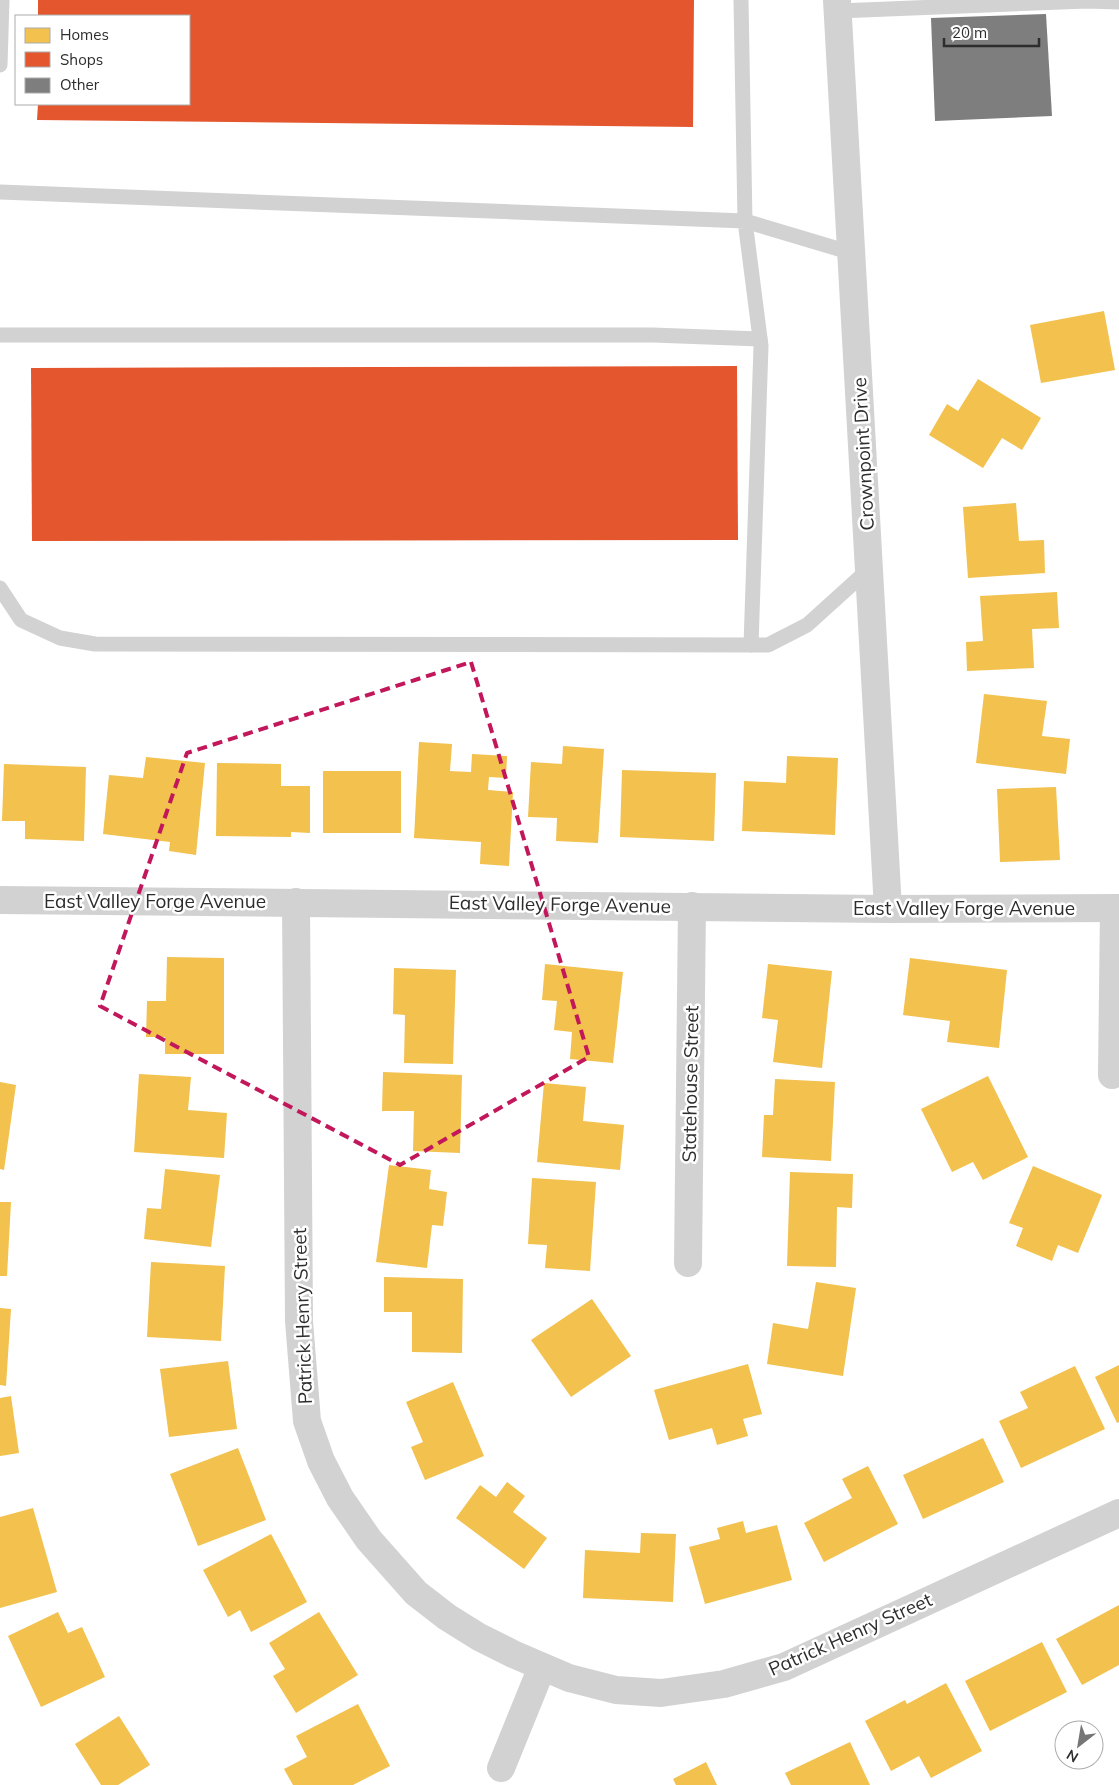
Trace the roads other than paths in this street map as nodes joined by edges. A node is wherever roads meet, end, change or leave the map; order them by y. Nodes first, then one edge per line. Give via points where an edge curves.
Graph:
1 (2, 0) edge
2 (741, 0) edge
3 (1119, 2) edge
4 (838, 6) edge
5 (0, 65) edge
6 (0, 192) edge
7 (745, 221) junction
8 (852, 253) junction
9 (0, 335) edge
10 (760, 339) junction
11 (869, 570) junction
12 (0, 588) edge
13 (751, 645) junction
14 (0, 900) edge
15 (296, 902) junction
16 (692, 906) junction
17 (1116, 908) edge
18 (888, 909) junction
19 (1112, 1075) dead end
20 (688, 1263) dead end
21 (1119, 1514) edge
22 (542, 1667) junction
23 (501, 1768) dead end

1 - 5 lane
2 - 7 lane
3 - 4 lane
4 - 8 street, Crownpoint Drive
6 - 7 lane
7 - 8 lane
7 - 10 lane
8 - 11 street, Crownpoint Drive
9 - 10 lane via 653,335
10 - 13 lane
11 - 13 lane via 807,625 768,645
11 - 18 street, Crownpoint Drive
12 - 13 lane via 21,620 60,638 95,644
14 - 15 street, East Valley Forge Avenue
15 - 16 street, East Valley Forge Avenue
15 - 22 street, Patrick Henry Street via 299,1321 307,1420 321,1461 340,1498 369,1540 416,1593 479,1637
16 - 18 street, East Valley Forge Avenue
16 - 20 street, Statehouse Street
17 - 18 street, East Valley Forge Avenue
17 - 19 street
21 - 22 street, Patrick Henry Street via 784,1667 724,1684 661,1693 616,1690
22 - 23 street

